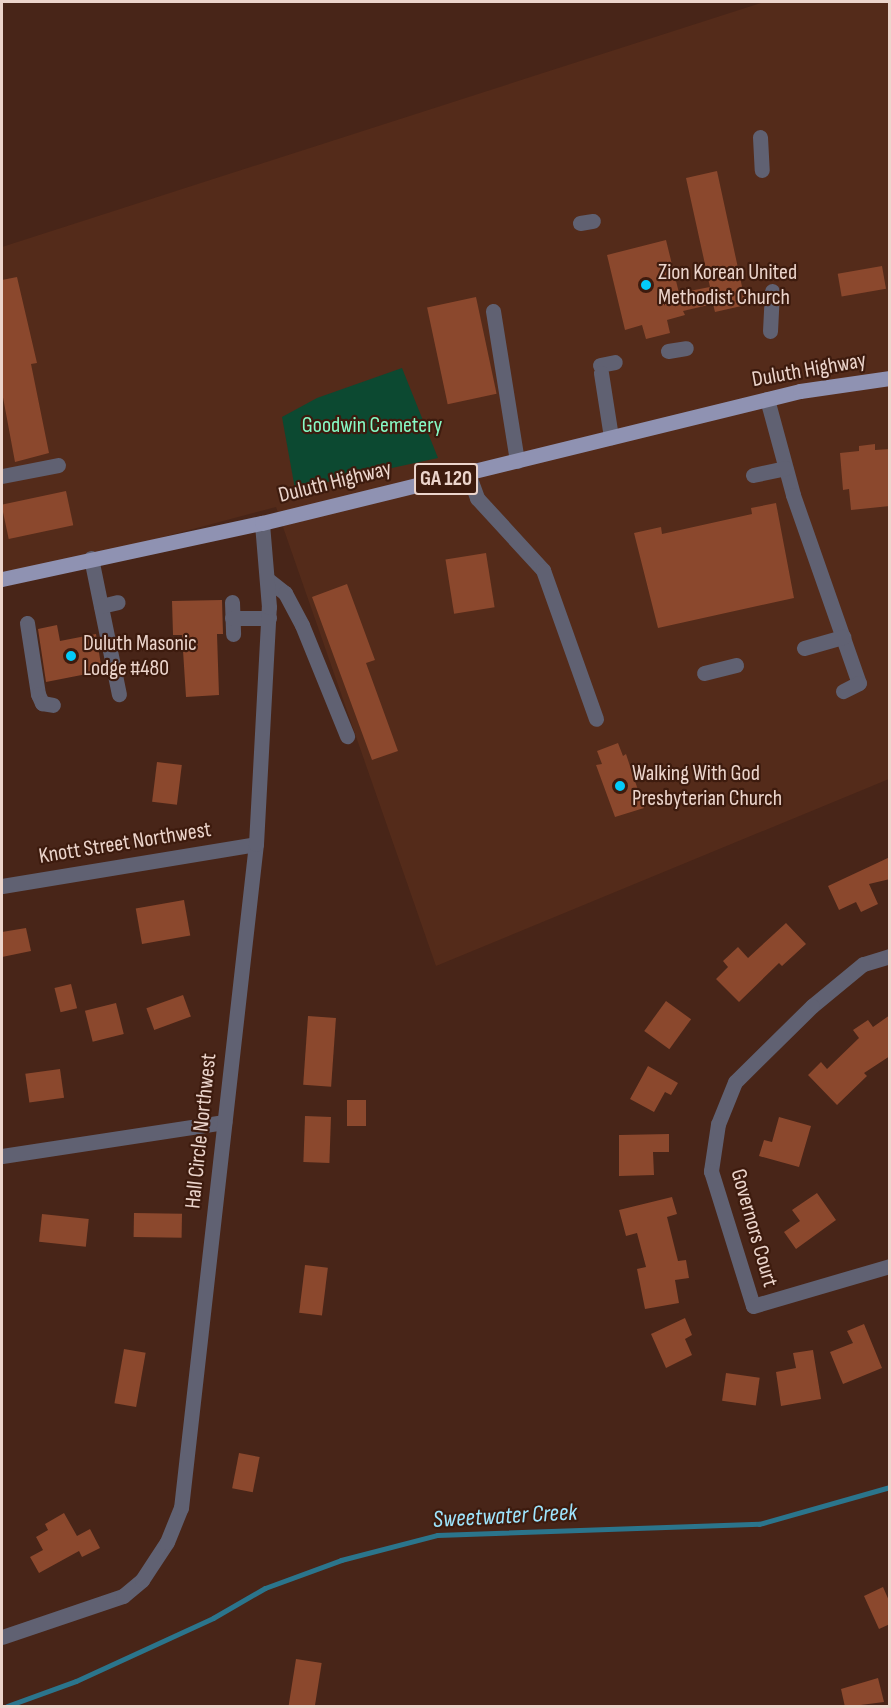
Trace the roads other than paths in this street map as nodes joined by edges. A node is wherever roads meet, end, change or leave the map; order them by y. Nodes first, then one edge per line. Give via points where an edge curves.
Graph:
1 (760, 137) dead end
2 (762, 170) dead end
3 (772, 291) dead end
4 (493, 311) dead end
5 (770, 331) dead end
6 (686, 348) dead end
7 (668, 351) dead end
8 (605, 367) dead end
9 (890, 378) edge
10 (767, 399) junction
11 (611, 437) junction
12 (517, 461) junction
13 (58, 465) dead end
14 (785, 468) junction
15 (468, 473) junction
16 (753, 475) dead end
17 (2, 476) edge
18 (262, 523) junction
19 (91, 558) junction
20 (2, 579) edge
21 (267, 579) junction
22 (118, 602) dead end
23 (232, 602) dead end
24 (96, 610) junction
25 (232, 618) junction
26 (269, 618) junction
27 (27, 623) dead end
28 (233, 634) dead end
29 (843, 637) junction
30 (804, 648) dead end
31 (736, 665) dead end
32 (704, 673) dead end
33 (843, 691) dead end
34 (119, 694) dead end
35 (53, 705) dead end
36 (596, 719) dead end
37 (347, 736) dead end
38 (256, 844) junction
39 (2, 886) edge
40 (890, 956) edge
41 (224, 1122) junction
42 (2, 1156) edge
43 (890, 1266) edge
44 (2, 1638) edge

1 - 2 street
3 - 5 street
4 - 12 street
6 - 7 street
8 - 11 street
9 - 10 main road, Duluth Highway / GA 120
10 - 11 main road, Duluth Highway / GA 120
10 - 14 street
11 - 12 main road, Duluth Highway / GA 120
12 - 15 main road, Duluth Highway / GA 120
13 - 17 street
14 - 16 street
14 - 29 street
15 - 18 main road, Duluth Highway / GA 120
15 - 36 street via 477,498 543,570
18 - 19 main road, Duluth Highway / GA 120
18 - 21 street, Hall Circle Northwest
19 - 20 main road, Duluth Highway / GA 120
19 - 24 street
21 - 26 street, Hall Circle Northwest
21 - 37 street via 285,593 302,625
22 - 24 street
23 - 25 street
24 - 34 street
25 - 26 street
25 - 28 street
26 - 38 street, Hall Circle Northwest
27 - 35 street via 38,694 42,703
29 - 30 street
29 - 33 street via 859,683
31 - 32 street
38 - 39 street, Knott Street Northwest
38 - 41 street, Hall Circle Northwest
40 - 43 street, Governors Court via 863,964 820,999 735,1082 718,1124 711,1171 753,1306
41 - 42 street
41 - 44 street, Hall Circle Northwest via 181,1508 167,1542 142,1580 123,1596

